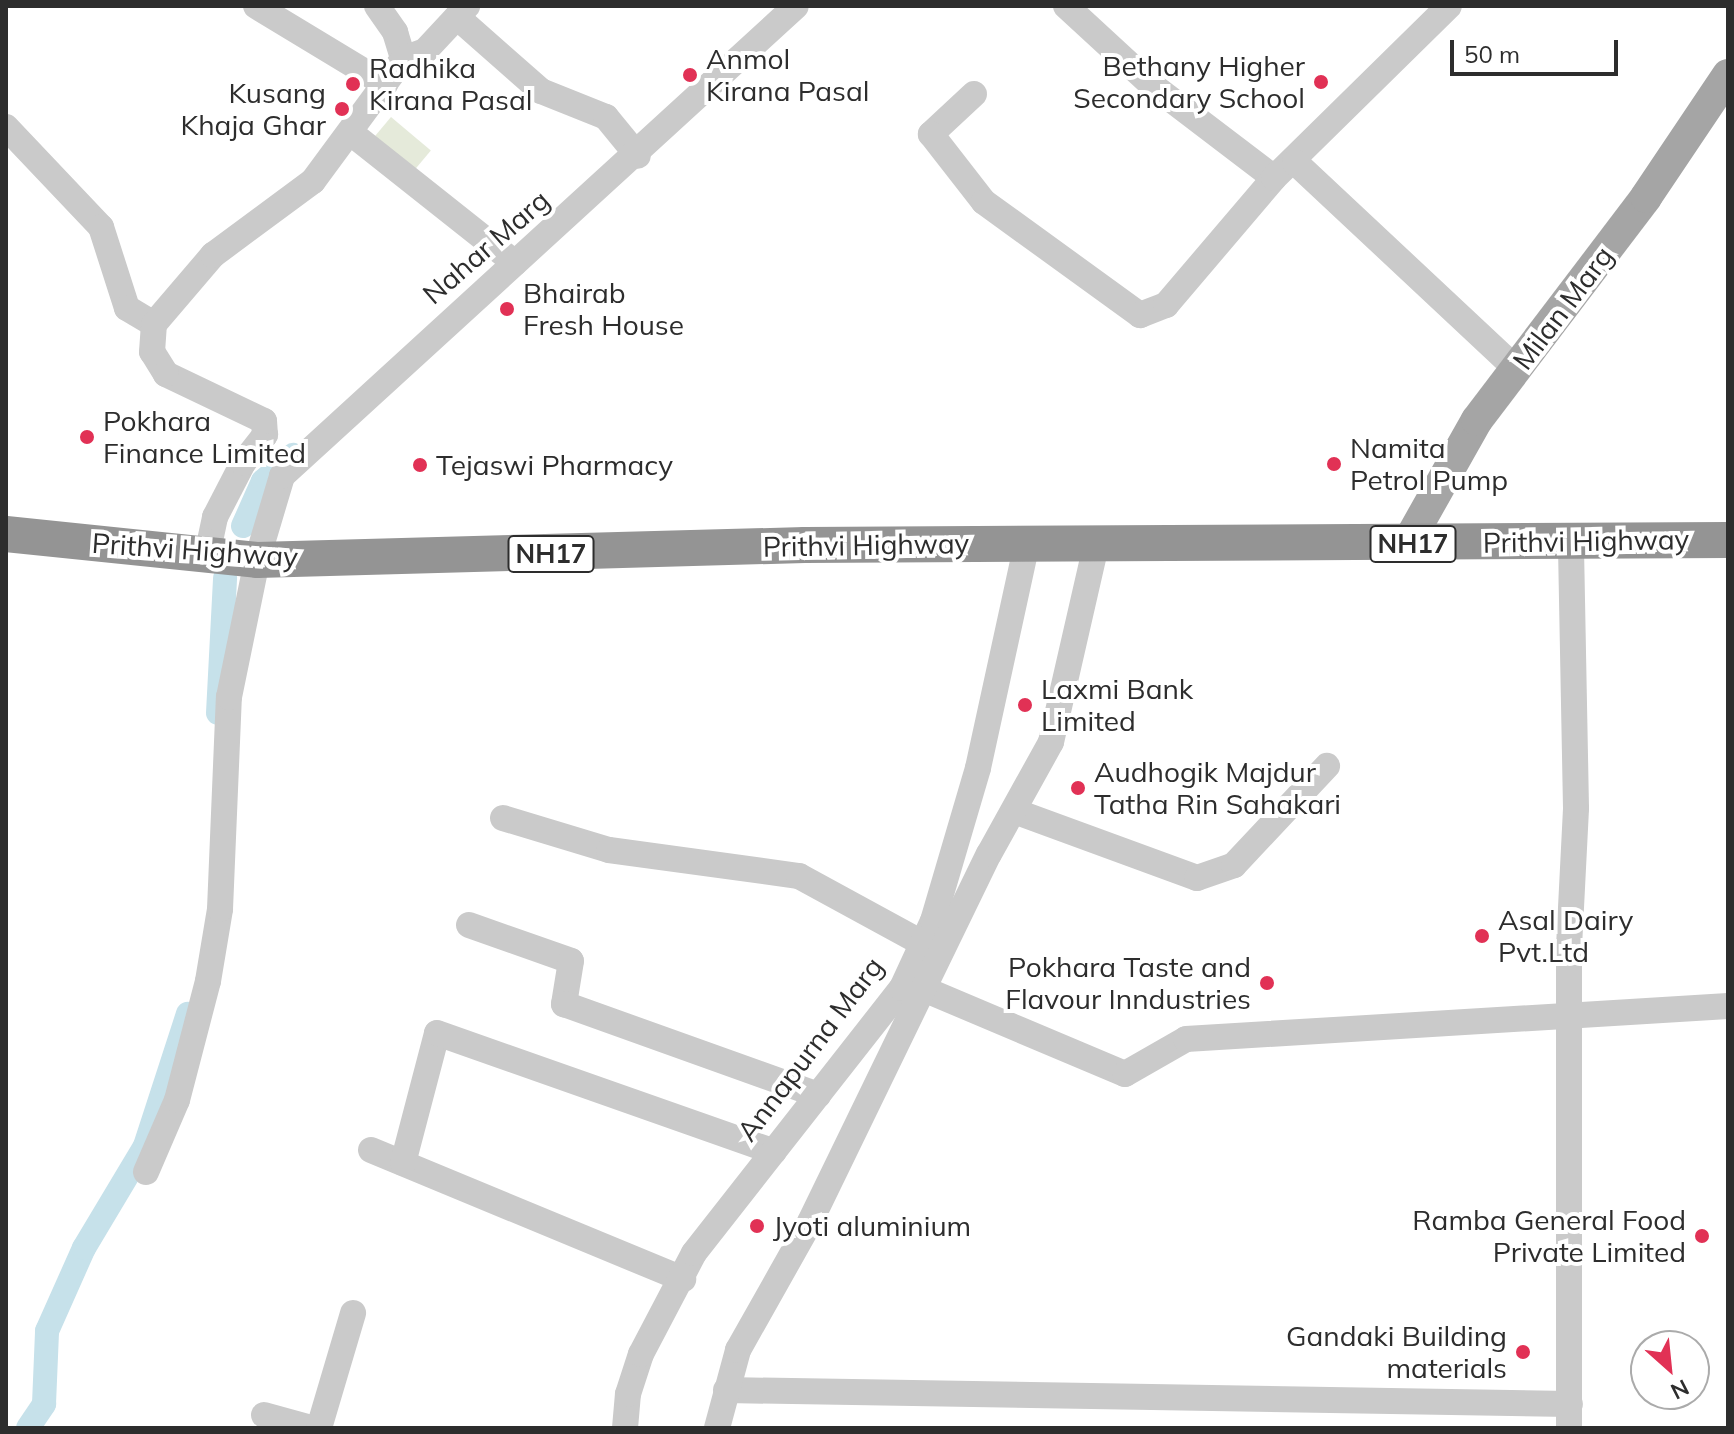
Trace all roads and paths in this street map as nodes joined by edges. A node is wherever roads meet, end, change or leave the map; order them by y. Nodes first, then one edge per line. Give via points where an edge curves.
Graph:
1 (256, 6) edge
2 (377, 6) edge
3 (796, 6) edge
4 (1066, 6) edge
5 (1449, 6) edge
6 (462, 12) edge
7 (403, 59) junction
8 (1728, 75) edge
9 (385, 84) junction
10 (974, 94) dead end
11 (6, 127) edge
12 (351, 133) junction
13 (638, 156) junction
14 (1295, 162) junction
15 (1274, 178) junction
16 (515, 263) junction
17 (154, 324) junction
18 (1517, 370) junction
19 (282, 476) junction
20 (235, 480) junction
21 (6, 534) edge
22 (1571, 540) junction
23 (1728, 540) edge
24 (1097, 541) junction
25 (1027, 543) junction
26 (1407, 544) junction
27 (207, 555) junction
28 (257, 560) junction
29 (1327, 766) dead end
30 (1014, 811) junction
31 (503, 818) dead end
32 (469, 925) dead end
33 (922, 943) junction
34 (926, 990) junction
35 (1728, 1006) edge
36 (1569, 1018) junction
37 (818, 1095) junction
38 (371, 1150) dead end
39 (774, 1152) junction
40 (403, 1163) junction
41 (146, 1172) dead end
42 (683, 1279) junction
43 (353, 1313) dead end
44 (726, 1390) junction
45 (264, 1415) dead end
46 (1569, 1416) edge
47 (311, 1428) edge
48 (319, 1428) edge
49 (625, 1428) edge
50 (717, 1428) edge

1 - 9 street
2 - 7 street via 395,32
3 - 13 street, Nahar Marg
4 - 15 street via 1152,85
5 - 14 street
6 - 7 street via 425,51
6 - 13 street via 541,91 606,117
7 - 9 street
8 - 18 main road, Milan Marg via 1646,197
9 - 12 street
10 - 15 street via 931,134 984,202 1140,315 1166,305
11 - 17 street via 101,227 127,308
12 - 16 street
12 - 17 street via 313,181 213,255
13 - 16 street, Nahar Marg
14 - 15 street
14 - 18 street
16 - 19 street, Nahar Marg
17 - 20 street via 152,352 166,374 264,421 265,435
18 - 26 main road, Milan Marg via 1477,420
19 - 20 street
19 - 28 street
20 - 27 street via 215,517
21 - 27 highway, Prithvi Highway / NH17
22 - 23 highway, Prithvi Highway / NH17
22 - 26 highway, Prithvi Highway / NH17
22 - 36 street via 1576,808
24 - 25 highway, Prithvi Highway / NH17
24 - 26 highway, Prithvi Highway / NH17
24 - 30 street via 1051,742
25 - 28 highway, Prithvi Highway / NH17
25 - 33 street, Annapurna Marg via 954,860
27 - 28 highway, Prithvi Highway / NH17
28 - 41 street via 229,697 220,909 208,981 177,1100
29 - 30 street via 1234,865 1197,878
30 - 34 street
31 - 33 street via 609,850 799,876
32 - 37 street via 571,961 564,1004
33 - 37 street, Annapurna Marg via 902,988
34 - 36 street via 1125,1074 1186,1039
34 - 44 street via 810,1222 738,1350
35 - 36 street
36 - 46 street
37 - 39 street, Annapurna Marg
38 - 40 street
39 - 40 street via 437,1033
39 - 42 street, Annapurna Marg via 694,1253
40 - 42 street
42 - 49 street, Annapurna Marg via 641,1354 628,1394
43 - 48 street
44 - 46 street
44 - 50 street
45 - 47 street

